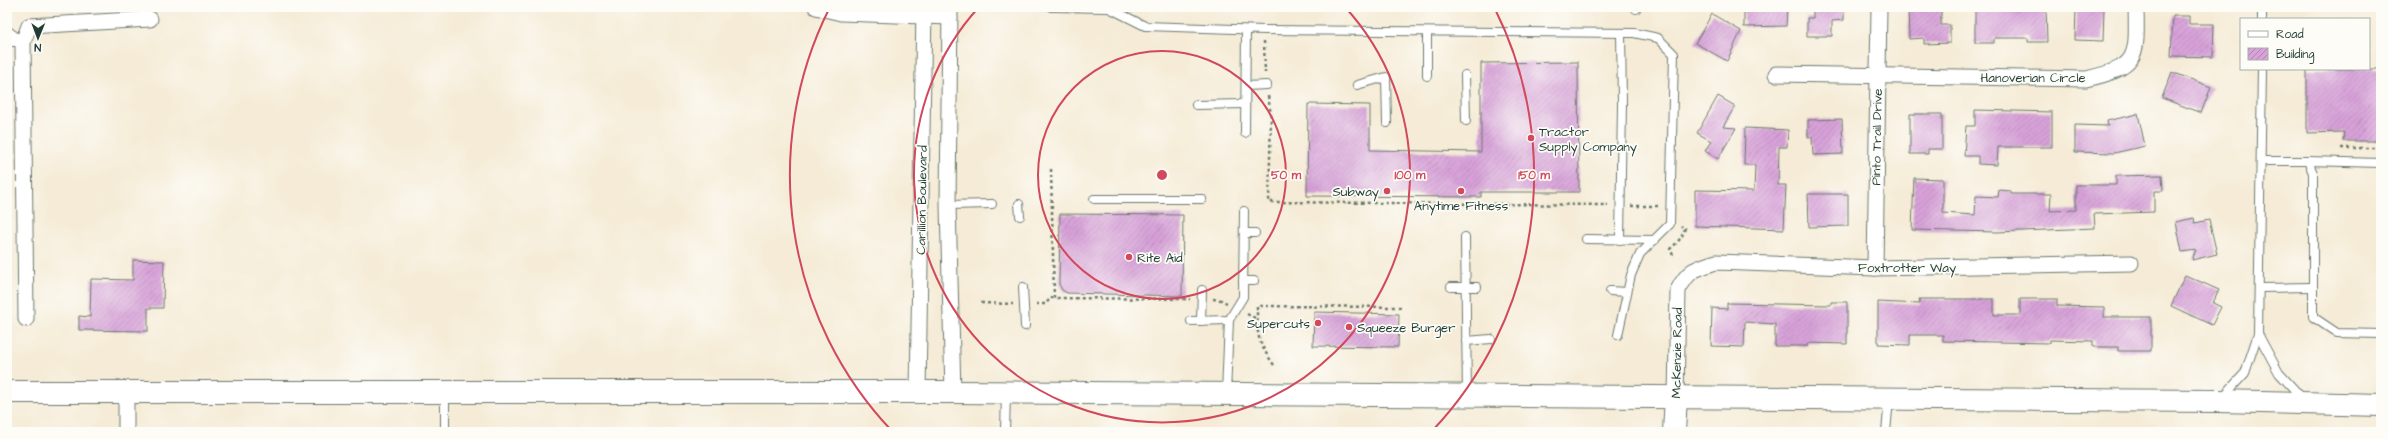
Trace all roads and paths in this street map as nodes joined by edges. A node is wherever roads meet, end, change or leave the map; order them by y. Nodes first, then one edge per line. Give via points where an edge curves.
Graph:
1 (816, 7) edge
2 (1051, 7) edge
3 (1109, 7) edge
4 (1879, 7) edge
5 (2136, 7) edge
6 (2262, 7) edge
7 (924, 12) edge
8 (950, 12) edge
9 (2262, 18) edge
10 (150, 19) dead end
11 (7, 30) edge
12 (1246, 30) junction
13 (1264, 30) junction
14 (1427, 32) junction
15 (1621, 33) junction
16 (7, 42) edge
17 (23, 42) junction
18 (2262, 70) edge
19 (1776, 74) dead end
20 (1465, 75) dead end
21 (1427, 76) dead end
22 (1877, 76) junction
23 (1357, 85) dead end
24 (1246, 86) junction
25 (1267, 86) junction
26 (1245, 104) junction
27 (1196, 105) dead end
28 (1466, 121) dead end
29 (1387, 123) dead end
30 (1245, 133) dead end
31 (2262, 161) junction
32 (2308, 161) junction
33 (2381, 163) edge
34 (1051, 170) dead end
35 (1094, 199) dead end
36 (1202, 199) dead end
37 (992, 204) dead end
38 (1019, 204) dead end
39 (948, 205) junction
40 (1620, 206) junction
41 (1244, 210) dead end
42 (1020, 216) dead end
43 (1670, 220) junction
44 (1244, 233) junction
45 (1255, 233) dead end
46 (1465, 237) dead end
47 (1586, 239) dead end
48 (1620, 240) junction
49 (1655, 240) junction
50 (1673, 255) dead end
51 (2131, 263) dead end
52 (1874, 268) junction
53 (1686, 275) joint
54 (1243, 281) junction
55 (1254, 281) dead end
56 (1023, 287) dead end
57 (1451, 287) dead end
58 (1465, 287) junction
59 (2313, 287) junction
60 (1477, 288) dead end
61 (2260, 288) junction
62 (1202, 290) dead end
63 (1610, 291) dead end
64 (1627, 292) junction
65 (1054, 298) junction
66 (1202, 299) junction
67 (981, 303) dead end
68 (1024, 304) junction
69 (1402, 306) dead end
70 (1236, 308) junction
71 (26, 318) dead end
72 (1257, 319) junction
73 (1229, 320) junction
74 (1191, 321) dead end
75 (1201, 321) junction
76 (1025, 326) dead end
77 (2258, 334) junction
78 (2381, 334) edge
79 (1618, 335) dead end
80 (1491, 339) dead end
81 (1466, 341) junction
82 (1274, 365) dead end
83 (7, 392) edge
84 (918, 392) junction
85 (953, 392) junction
86 (126, 393) junction
87 (445, 393) junction
88 (1006, 393) junction
89 (1226, 394) junction
90 (1467, 396) junction
91 (1676, 397) junction
92 (1889, 399) junction
93 (2220, 401) junction
94 (2307, 402) junction
95 (2381, 405) edge
96 (126, 432) edge
97 (445, 432) edge
98 (1005, 432) edge
99 (1674, 432) edge
100 (1886, 432) edge

1 - 7 street via 841,13
2 - 3 lane
3 - 12 lane via 1145,26
4 - 22 street, Pinto Trail Drive
5 - 22 street, Hanoverian Circle via 2137,42 2133,57 2109,74 2086,79
6 - 9 lane
7 - 8 street
7 - 84 street, Carillion Boulevard
8 - 39 street, Carillion Boulevard
10 - 17 street via 29,26
11 - 17 lane
12 - 13 lane
12 - 24 lane
13 - 14 lane
13 - 25 path
14 - 15 lane
14 - 21 lane
15 - 40 lane
15 - 43 lane via 1658,38 1674,54
16 - 17 lane
17 - 71 street
18 - 31 lane
19 - 22 street, Hanoverian Circle
20 - 28 lane
22 - 52 street, Pinto Trail Drive
23 - 29 lane via 1386,77
24 - 25 lane
24 - 26 lane
25 - 40 path via 1271,115 1269,202
26 - 27 lane
26 - 30 lane
31 - 32 lane
31 - 61 lane
32 - 33 lane
32 - 59 lane via 2313,173
34 - 65 path
35 - 36 lane
37 - 39 lane
38 - 42 lane
39 - 85 street, Carillion Boulevard
40 - 43 path via 1660,206 1661,216
40 - 48 lane
41 - 44 lane
43 - 49 lane via 1670,224
43 - 50 path via 1685,228 1679,241 1670,249
44 - 45 lane
44 - 54 lane
46 - 58 lane
47 - 48 lane
48 - 49 lane
49 - 64 lane via 1640,254
51 - 52 street, Foxtrotter Way
52 - 53 street, Foxtrotter Way via 1716,262
53 - 91 street, McKenzie Road via 1678,290 1676,313
54 - 55 lane
54 - 70 lane via 1243,297
56 - 68 lane
57 - 58 lane
58 - 60 lane
58 - 81 lane
59 - 61 lane
59 - 78 lane via 2313,317 2337,333
61 - 77 lane
62 - 66 lane
63 - 64 lane
64 - 79 lane
65 - 66 path
65 - 68 path via 1050,298 1046,304
66 - 70 path via 1221,300
66 - 75 lane
67 - 68 path
68 - 76 lane
69 - 72 path via 1257,306
70 - 72 path
70 - 73 lane
72 - 82 path via 1257,335 1261,347
73 - 75 lane
73 - 89 lane
74 - 75 lane
77 - 93 lane via 2245,374
77 - 94 lane via 2279,373
80 - 81 lane
81 - 90 lane
83 - 86 main road
84 - 85 main road
84 - 87 main road
85 - 88 main road
86 - 87 main road
86 - 96 street
87 - 97 lane
88 - 89 main road
88 - 98 lane
89 - 90 main road
90 - 91 main road
91 - 92 main road
91 - 99 main road, McKenzie Road
92 - 93 main road
92 - 100 lane
93 - 94 main road
94 - 95 main road

